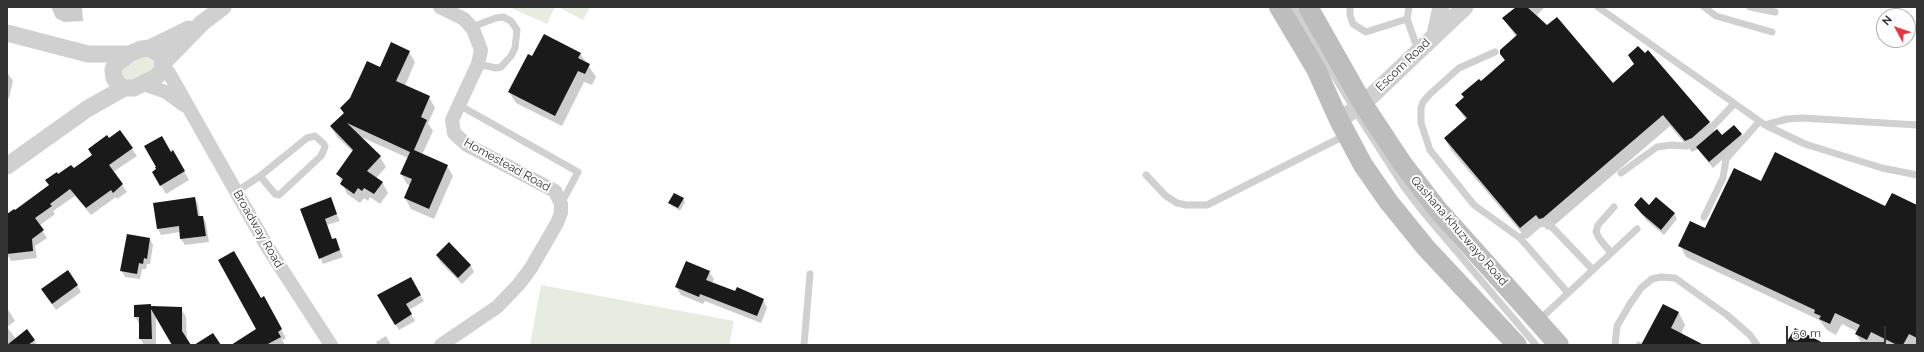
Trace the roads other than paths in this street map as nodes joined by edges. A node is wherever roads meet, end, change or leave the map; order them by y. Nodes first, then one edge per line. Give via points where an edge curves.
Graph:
1 (224, 7) edge
2 (440, 7) edge
3 (1279, 7) edge
4 (1293, 7) edge
5 (1308, 7) edge
6 (1350, 7) edge
7 (1409, 7) edge
8 (1441, 7) edge
9 (1465, 7) edge
10 (1598, 7) edge
11 (1704, 7) edge
12 (1750, 7) edge
13 (1774, 12) dead end
14 (1407, 19) junction
15 (202, 23) junction
16 (468, 23) junction
17 (1772, 32) dead end
18 (7, 34) edge
19 (1435, 34) junction
20 (150, 48) junction
21 (1418, 50) junction
22 (1495, 52) dead end
23 (88, 54) junction
24 (129, 54) junction
25 (478, 64) junction
26 (163, 65) junction
27 (113, 72) junction
28 (143, 84) junction
29 (124, 88) junction
30 (1734, 104) junction
31 (459, 106) junction
32 (87, 109) junction
33 (190, 110) junction
34 (1351, 117) junction
35 (1762, 124) junction
36 (1917, 125) edge
37 (7, 166) edge
38 (1621, 173) dead end
39 (1146, 175) dead end
40 (1917, 175) edge
41 (260, 176) junction
42 (236, 192) junction
43 (561, 204) junction
44 (1614, 207) dead end
45 (1704, 217) dead end
46 (1638, 229) dead end
47 (1520, 238) junction
48 (1611, 253) junction
49 (1593, 270) junction
50 (810, 274) dead end
51 (1568, 293) junction
52 (1537, 321) junction
53 (331, 345) edge
54 (442, 345) edge
55 (804, 345) edge
56 (1517, 345) edge
57 (1536, 345) edge
58 (1559, 345) edge
59 (1615, 345) edge
60 (1757, 345) edge

1 - 15 street
2 - 16 street
3 - 34 main road, Qashana Khuzwayo Road via 1316,69
4 - 34 lane
5 - 34 main road, Qashana Khuzwayo Road
6 - 14 lane via 1353,24 1366,32
7 - 14 lane
8 - 19 street
9 - 19 street, Escom Road
10 - 30 lane
11 - 17 lane via 1716,16
12 - 13 lane
14 - 21 lane
15 - 20 street
15 - 26 street
16 - 25 street, Homestead Road via 480,50
16 - 25 lane via 503,17 512,21 517,30 515,48 501,67
18 - 23 street
19 - 21 street, Escom Road
20 - 24 street
20 - 26 street via 159,54
21 - 34 street, Escom Road
22 - 47 lane via 1459,68 1430,94 1420,108 1421,123 1430,150 1474,205
23 - 24 street
23 - 27 street
24 - 27 street via 118,61
25 - 31 street, Homestead Road
26 - 28 street via 156,77
26 - 33 street, Broadway Road
27 - 29 street via 116,82
27 - 32 street
28 - 29 street via 134,88
28 - 33 street, Broadway Road via 166,92
29 - 32 street
30 - 35 lane
30 - 38 lane via 1695,142 1686,146 1657,147
31 - 43 street, Homestead Road via 452,120 452,127 458,138 555,191
31 - 43 lane via 578,172
32 - 37 street
33 - 42 street, Broadway Road
34 - 39 lane via 1207,205 1191,206 1177,203 1166,196
34 - 52 main road, Qashana Khuzwayo Road via 1402,163 1438,210
34 - 56 main road, Qashana Khuzwayo Road via 1363,165 1403,222
34 - 57 lane via 1424,213
35 - 36 lane via 1802,118
35 - 40 lane via 1812,146 1882,168
35 - 45 lane via 1726,159 1723,178
41 - 41 lane via 307,138 314,136 324,144 321,156 279,195 275,194
41 - 42 lane
42 - 53 street, Broadway Road via 268,248
43 - 54 street, Homestead Road via 557,223 519,284 496,307
44 - 48 lane via 1598,225 1596,232
46 - 48 lane
47 - 49 lane via 1537,225 1550,225
47 - 51 lane
48 - 49 lane
49 - 51 lane
50 - 55 lane
51 - 52 lane
52 - 58 main road, Qashana Khuzwayo Road
59 - 60 lane via 1617,326 1641,288 1652,279 1668,277 1675,278 1727,315 1750,335

